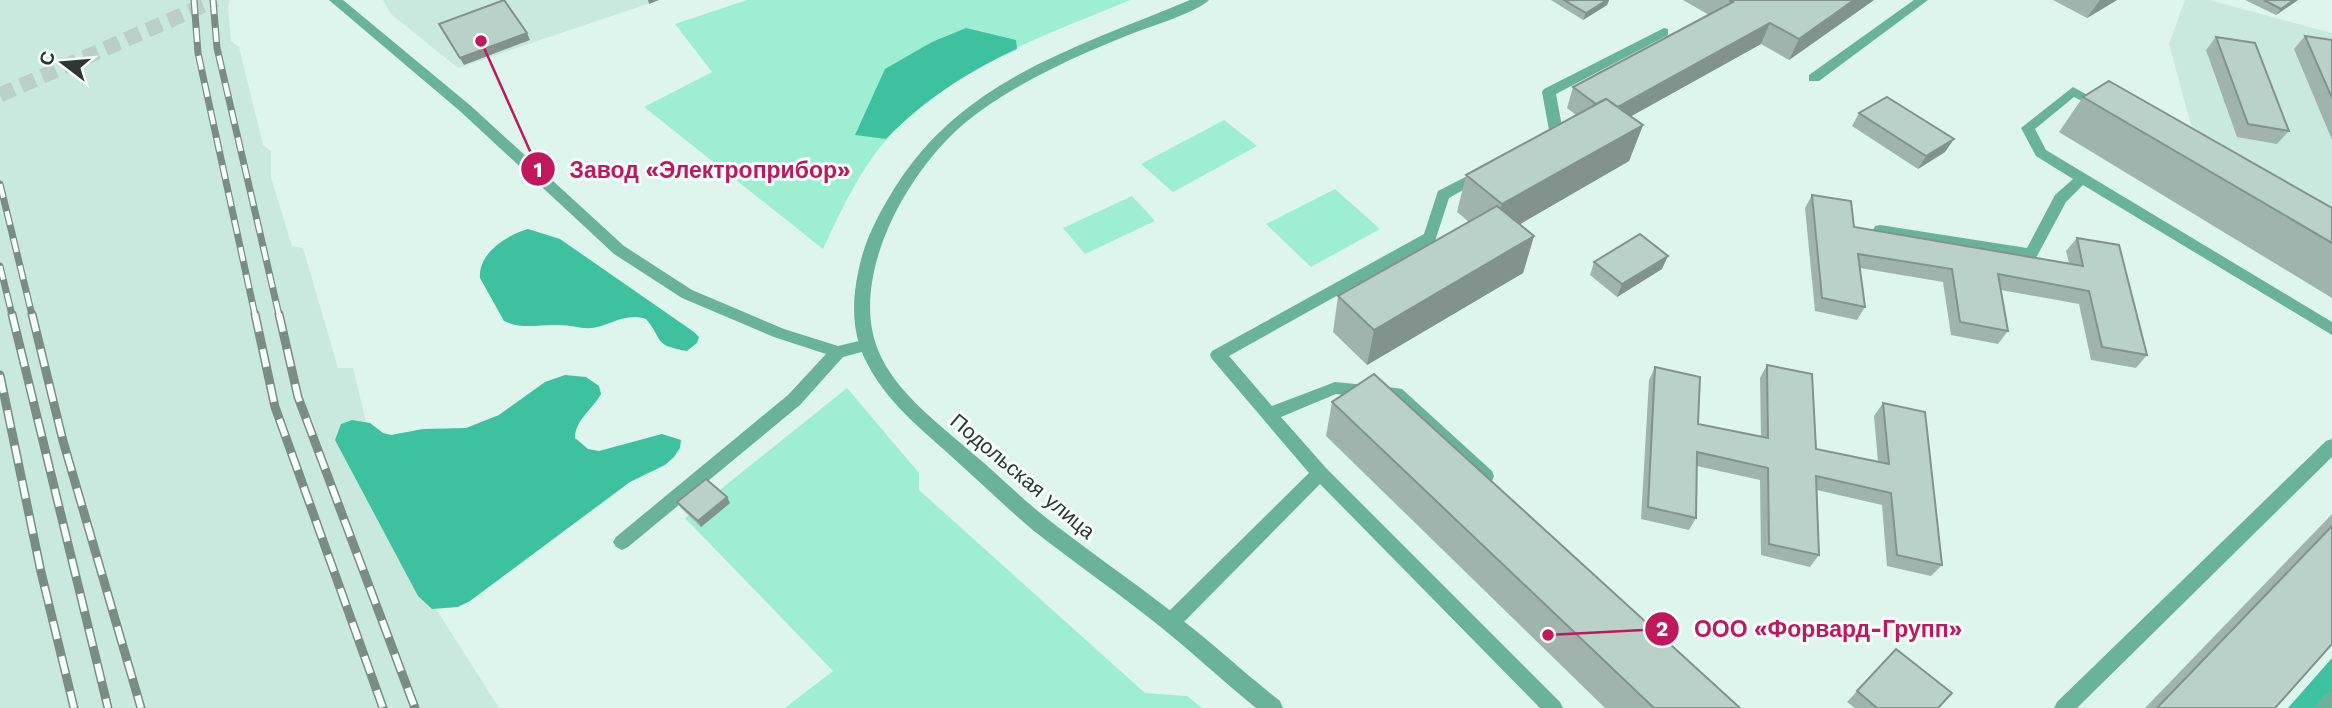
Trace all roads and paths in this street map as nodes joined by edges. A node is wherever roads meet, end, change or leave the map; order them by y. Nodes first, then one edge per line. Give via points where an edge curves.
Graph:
1 (335, 0) edge
2 (1202, 0) edge
3 (1922, 0) edge
4 (1664, 32) dead end
5 (1814, 78) dead end
6 (2110, 111) edge
7 (1533, 145) edge
8 (1499, 164) edge
9 (2082, 177) junction
10 (1880, 230) edge
11 (2332, 329) edge
12 (867, 345) junction
13 (838, 352) junction
14 (1270, 414) junction
15 (2332, 446) edge
16 (1320, 473) junction
17 (1497, 486) edge
18 (622, 542) dead end
19 (1171, 622) junction
20 (2332, 699) edge
21 (1270, 707) edge
22 (1553, 708) edge
23 (2064, 708) edge
24 (2324, 708) edge

1 - 13 lane via 466,109 619,250 687,294
2 - 12 street, Подольская улица via 1030,75 946,130 910,174 869,257 862,310
3 - 5 lane
4 - 7 lane via 1549,92 1556,132
6 - 9 lane via 2073,91 2028,128 2041,153
8 - 14 lane via 1443,195 1430,237 1218,355
9 - 10 lane via 2060,199 2031,254
9 - 11 lane
12 - 13 lane
12 - 19 street, Подольская улица via 881,373 932,429 1042,525
13 - 18 lane via 794,400
14 - 16 lane
14 - 17 lane via 1335,388 1396,394
15 - 23 lane
16 - 19 lane
16 - 22 lane
19 - 21 street, Подольская улица
20 - 24 lane

